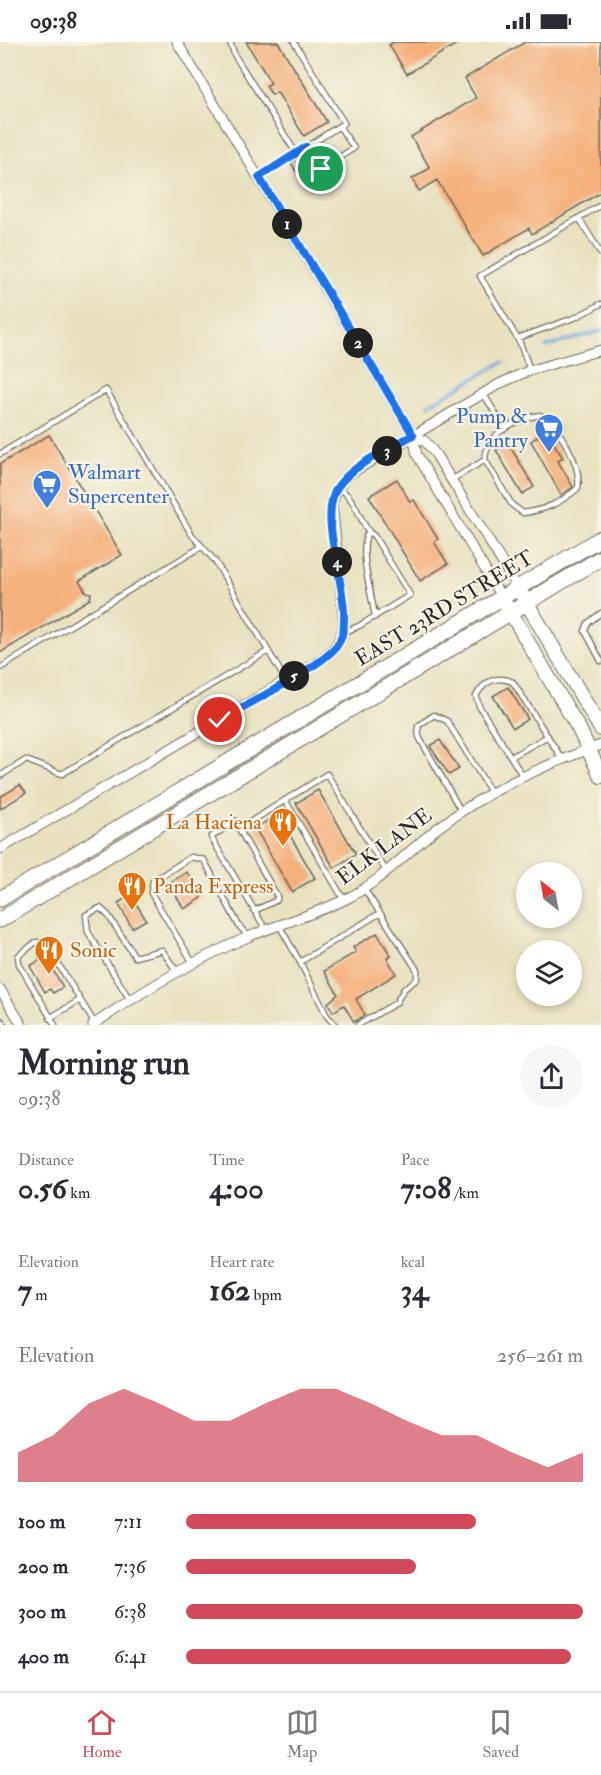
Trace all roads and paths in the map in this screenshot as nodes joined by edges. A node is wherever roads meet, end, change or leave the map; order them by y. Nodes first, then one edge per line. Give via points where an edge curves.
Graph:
1 (177, 42) edge
2 (230, 42) edge
3 (294, 42) edge
4 (339, 126) junction
5 (306, 147) junction
6 (296, 153) junction
7 (259, 177) junction
8 (601, 205) edge
9 (579, 218) junction
10 (601, 254) edge
11 (601, 304) edge
12 (518, 338) junction
13 (601, 350) edge
14 (530, 370) junction
15 (483, 393) junction
16 (505, 429) junction
17 (413, 435) junction
18 (0, 454) edge
19 (485, 460) junction
20 (450, 480) junction
21 (338, 487) junction
22 (368, 532) junction
23 (601, 538) edge
24 (201, 547) junction
25 (601, 558) edge
26 (518, 588) junction
27 (502, 598) junction
28 (527, 603) junction
29 (510, 613) junction
30 (601, 613) edge
31 (375, 616) junction
32 (342, 633) junction
33 (268, 651) junction
34 (601, 661) edge
35 (0, 668) edge
36 (286, 681) junction
37 (601, 729) edge
38 (548, 736) junction
39 (595, 747) edge
40 (511, 757) junction
41 (562, 759) junction
42 (0, 776) edge
43 (522, 776) junction
44 (601, 776) edge
45 (491, 792) junction
46 (285, 800) junction
47 (461, 811) junction
48 (239, 830) junction
49 (0, 849) edge
50 (386, 872) junction
51 (364, 889) junction
52 (0, 899) edge
53 (344, 900) junction
54 (254, 911) junction
55 (380, 913) junction
56 (0, 920) edge
57 (279, 925) junction
58 (266, 930) junction
59 (249, 937) junction
60 (300, 962) junction
61 (194, 963) junction
62 (177, 972) junction
63 (0, 989) edge
64 (80, 1000) junction
65 (130, 1000) junction
66 (50, 1018) junction
67 (94, 1024) edge
68 (22, 1025) edge
69 (55, 1025) edge
70 (335, 1025) edge
71 (358, 1025) edge

1 - 7 street
2 - 6 lane
3 - 4 lane via 344,123
4 - 5 lane
4 - 5 lane via 354,148 321,169
5 - 6 lane
6 - 7 lane
7 - 17 street
8 - 9 lane
9 - 10 lane
9 - 12 lane via 480,276
11 - 12 lane
12 - 14 lane
13 - 14 street
14 - 15 street
15 - 16 lane
15 - 17 street
16 - 19 lane via 486,448
16 - 19 lane via 524,418 540,416 550,422 576,467 580,477 578,488 542,510 523,513 512,505
17 - 20 street via 429,446
17 - 21 street via 357,469
17 - 27 street via 417,455
18 - 24 lane via 106,390
19 - 20 lane
20 - 26 street
21 - 22 lane via 350,495
21 - 32 street via 331,510 344,614
22 - 31 lane via 365,558
22 - 31 lane via 410,595
23 - 26 main road, EAST 23RD STREET
24 - 33 lane via 215,561
24 - 35 lane
25 - 28 main road, EAST 23RD STREET
26 - 27 main road, EAST 23RD STREET
26 - 28 main road
27 - 29 main road
27 - 52 main road, EAST 23RD STREET
28 - 29 main road, EAST 23RD STREET
28 - 37 main road
29 - 39 main road
29 - 56 main road, EAST 23RD STREET
30 - 34 lane via 588,622 585,631
31 - 32 lane
32 - 36 street via 328,656
33 - 36 lane
33 - 42 lane via 62,774 26,760
36 - 49 street
38 - 40 lane
38 - 40 lane via 513,682 504,678 492,680 476,696 478,706
38 - 41 lane
39 - 41 street, ELK LANE
39 - 44 main road
40 - 43 lane
41 - 43 street, ELK LANE
43 - 45 street, ELK LANE
45 - 47 street, ELK LANE
45 - 47 lane via 447,721 434,715 425,720 418,726 418,737
46 - 48 lane
46 - 50 lane via 327,774
46 - 53 lane
47 - 50 street, ELK LANE
48 - 54 lane via 277,896 277,900
48 - 54 lane via 236,821 211,837
50 - 51 street, ELK LANE
51 - 53 street, ELK LANE
51 - 55 lane
53 - 57 street, ELK LANE
54 - 58 lane
55 - 60 lane
55 - 71 lane via 417,970 417,979 404,989 396,1003
57 - 58 street, ELK LANE
57 - 60 lane
58 - 59 street, ELK LANE
59 - 61 street, ELK LANE
59 - 61 lane via 239,926 204,860 191,857 153,881 151,893
60 - 70 lane
61 - 62 street, ELK LANE
62 - 65 street, ELK LANE
62 - 65 lane via 162,950 135,957 108,915 100,908 92,910 86,915 88,932
63 - 68 street
64 - 66 lane
64 - 66 lane via 46,944 36,942 22,950 18,956 20,964
64 - 67 lane
65 - 67 street, ELK LANE
66 - 69 lane

